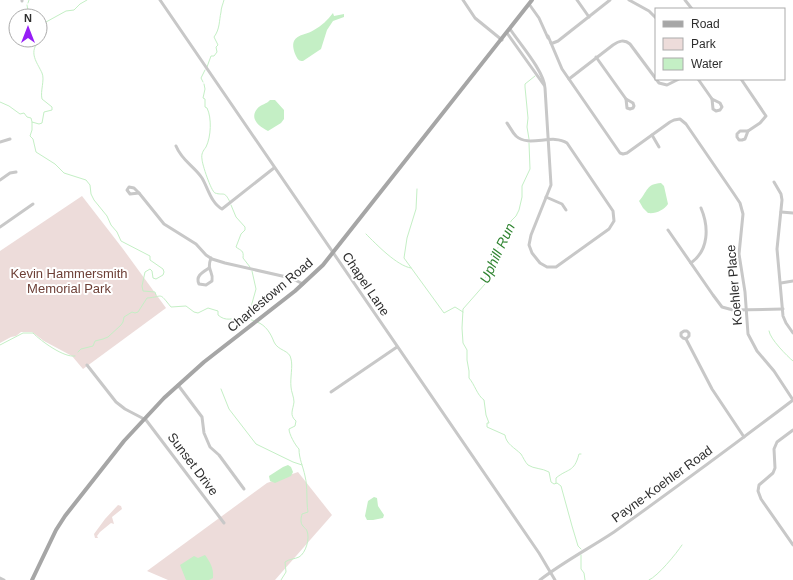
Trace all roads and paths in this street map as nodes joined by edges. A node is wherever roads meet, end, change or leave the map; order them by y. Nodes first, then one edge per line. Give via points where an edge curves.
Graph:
1 (160, 0) edge
2 (463, 0) edge
3 (525, 0) edge
4 (577, 0) edge
5 (610, 0) edge
6 (629, 0) edge
7 (530, 2) edge
8 (588, 17) junction
9 (655, 17) edge
10 (508, 31) junction
11 (548, 36) junction
12 (502, 40) junction
13 (596, 57) junction
14 (655, 78) edge
15 (569, 79) junction
16 (657, 80) edge
17 (677, 80) edge
18 (699, 80) edge
19 (742, 80) edge
20 (626, 99) dead end
21 (712, 99) dead end
22 (507, 123) dead end
23 (748, 131) dead end
24 (652, 135) junction
25 (10, 139) dead end
26 (548, 139) junction
27 (0, 142) edge
28 (176, 146) dead end
29 (659, 147) dead end
30 (274, 168) junction
31 (16, 172) dead end
32 (0, 180) edge
33 (774, 182) dead end
34 (139, 192) dead end
35 (546, 197) junction
36 (33, 204) dead end
37 (701, 208) dead end
38 (566, 210) dead end
39 (781, 212) junction
40 (793, 213) edge
41 (0, 227) edge
42 (668, 230) dead end
43 (333, 253) junction
44 (211, 258) junction
45 (691, 263) junction
46 (209, 268) junction
47 (793, 281) edge
48 (781, 283) junction
49 (303, 284) junction
50 (746, 310) junction
51 (783, 310) junction
52 (793, 331) edge
53 (686, 338) dead end
54 (397, 348) junction
55 (87, 365) dead end
56 (178, 385) junction
57 (331, 392) dead end
58 (793, 401) edge
59 (793, 405) edge
60 (144, 418) junction
61 (793, 430) edge
62 (744, 437) junction
63 (244, 489) dead end
64 (224, 523) dead end
65 (793, 545) edge
66 (551, 572) junction
67 (0, 579) edge
68 (4, 580) edge
69 (32, 580) edge
70 (540, 580) edge
71 (555, 580) edge

1 - 30 street, Chapel Lane
2 - 12 street via 475,18
3 - 7 street
4 - 8 street
5 - 8 street
6 - 9 street
7 - 10 main road, Charlestown Road
7 - 11 street
8 - 11 street via 554,43 551,43
10 - 12 main road, Charlestown Road
10 - 26 street via 544,80
11 - 15 street
12 - 43 main road, Charlestown Road
13 - 14 street via 615,43 626,42 632,46
13 - 15 street
13 - 20 street
15 - 24 street via 622,154
16 - 17 street via 667,85
18 - 21 street
19 - 23 street via 766,116
22 - 26 street via 514,135 522,140
24 - 29 street
24 - 50 street, Koehler Place via 670,122 680,119 738,200 742,210 739,254
25 - 27 street
26 - 35 street via 551,181
26 - 35 street via 559,139 570,146 612,208 613,224 562,264 545,266 532,254 529,242
28 - 30 street via 187,163 202,178 211,197 220,208 224,208
30 - 43 street, Chapel Lane
31 - 32 street
33 - 39 street via 782,196
34 - 44 street via 164,224 196,244
35 - 38 street via 562,204
36 - 41 street
37 - 45 street via 706,224 704,244 701,254
39 - 40 street
39 - 48 street via 777,245
42 - 45 street
43 - 49 main road, Charlestown Road
43 - 54 street, Chapel Lane
44 - 46 street
44 - 49 street via 291,278
45 - 50 street via 722,307
46 - 46 street via 212,281 206,285 199,284 198,277
47 - 48 street
48 - 51 street
49 - 56 main road, Charlestown Road
50 - 51 street
50 - 58 street, Koehler Place via 751,341
51 - 52 street via 784,320
53 - 62 street via 712,389
54 - 57 street
54 - 66 street, Chapel Lane
55 - 60 street via 116,402
56 - 60 main road, Charlestown Road
56 - 63 street via 202,417 204,433 210,447 220,454
58 - 59 street
58 - 62 street, Payne-Koehler Road
60 - 64 street, Sunset Drive
60 - 69 main road, Charlestown Road via 65,516
61 - 65 street via 777,442 774,449 775,468 759,485 758,491
62 - 66 street, Payne-Koehler Road via 614,532
66 - 70 street, Payne-Koehler Road
66 - 71 street, Chapel Lane
67 - 68 street

